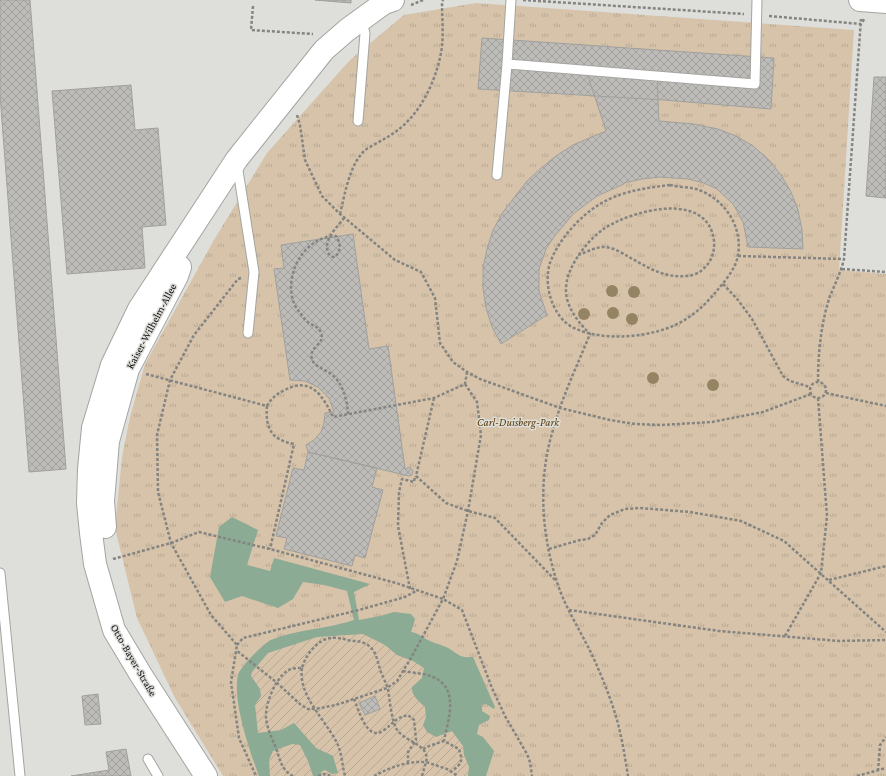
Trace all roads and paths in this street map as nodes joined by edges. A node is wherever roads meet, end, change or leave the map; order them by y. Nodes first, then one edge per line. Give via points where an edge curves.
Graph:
1 (392, 0) edge
2 (443, 0) edge
3 (511, 0) edge
4 (523, 0) edge
5 (757, 0) edge
6 (861, 0) edge
7 (886, 2) edge
8 (253, 6) dead end
9 (757, 15) junction
10 (361, 20) junction
11 (861, 24) junction
12 (340, 36) junction
13 (507, 64) junction
14 (296, 112) dead end
15 (358, 122) dead end
16 (237, 159) junction
17 (497, 175) dead end
18 (340, 214) junction
19 (344, 218) junction
20 (189, 235) junction
21 (331, 236) junction
22 (578, 255) junction
23 (738, 256) junction
24 (844, 259) junction
25 (842, 269) junction
26 (254, 272) junction
27 (886, 272) edge
28 (723, 284) junction
29 (248, 333) dead end
30 (590, 334) junction
31 (128, 369) junction
32 (467, 372) junction
33 (170, 380) junction
34 (818, 382) junction
35 (465, 384) junction
36 (810, 387) junction
37 (826, 392) junction
38 (811, 394) junction
39 (434, 398) junction
40 (818, 398) junction
41 (267, 406) junction
42 (886, 406) edge
43 (560, 408) junction
44 (348, 414) junction
45 (416, 476) junction
46 (468, 511) junction
47 (91, 533) joint
48 (171, 543) junction
49 (549, 548) junction
50 (270, 549) junction
51 (110, 560) junction
52 (886, 566) edge
53 (0, 573) edge
54 (821, 573) junction
55 (828, 580) junction
56 (557, 582) junction
57 (410, 589) junction
58 (417, 591) junction
59 (1, 592) edge
60 (443, 599) junction
61 (569, 610) junction
62 (886, 632) edge
63 (785, 636) junction
64 (886, 640) edge
65 (237, 645) junction
66 (236, 650) junction
67 (302, 668) junction
68 (403, 671) junction
69 (141, 675) junction
70 (276, 682) junction
71 (388, 688) junction
72 (354, 699) junction
73 (315, 709) junction
74 (394, 720) junction
75 (886, 737) edge
76 (444, 741) junction
77 (414, 743) junction
78 (423, 749) junction
79 (148, 759) dead end
80 (426, 762) junction
81 (408, 763) junction
82 (886, 768) edge
83 (452, 771) junction
84 (878, 771) junction
85 (324, 775) edge
86 (20, 776) edge
87 (158, 776) edge
88 (206, 776) edge
89 (256, 776) edge
90 (293, 776) edge
91 (318, 776) edge
92 (333, 776) edge
93 (345, 776) edge
94 (374, 776) edge
95 (422, 776) edge
96 (458, 776) edge
97 (532, 776) edge
98 (628, 776) edge
99 (857, 776) edge

1 - 10 street, Kaiser-Wilhelm-Allee
2 - 18 path via 441,52 433,80 421,105 406,123 367,149 357,160 347,183
3 - 13 lane
4 - 9 path
5 - 9 lane
6 - 7 street
6 - 11 path
8 - 12 path via 251,30
9 - 11 path
9 - 13 lane via 755,84
10 - 12 street, Kaiser-Wilhelm-Allee
10 - 15 lane via 365,33
11 - 24 path
12 - 16 street, Kaiser-Wilhelm-Allee via 324,50
13 - 17 lane
14 - 18 path via 305,160 322,196
16 - 20 street, Kaiser-Wilhelm-Allee
16 - 26 lane
18 - 19 path
19 - 21 path
19 - 32 path via 394,260 421,272 435,298 440,343 453,362
20 - 31 street, Kaiser-Wilhelm-Allee via 177,276
20 - 47 street, Kaiser-Wilhelm-Allee via 139,309 112,365 93,428 88,503
21 - 21 path via 328,254 335,257 340,249 340,243 336,236
21 - 44 path via 315,242 298,260 292,283 293,295 296,308 302,316 322,333 319,345 311,352 311,358 338,380 344,390
22 - 22 path via 588,243 618,220 655,209 691,211 703,218 711,228 714,242 709,263 702,271 691,276 667,275 617,250 605,247
22 - 30 path via 568,274 567,298 578,321
23 - 24 path
23 - 28 path
23 - 30 path via 739,238 727,209 715,198 697,189 670,185 643,188 619,194 600,204 579,220 562,240 550,263 547,279 550,299 557,312 571,326
24 - 25 path
25 - 27 path
25 - 34 path via 830,297 821,334
26 - 29 lane
26 - 33 path via 238,279 203,323
28 - 30 path via 704,306 675,325 649,333 622,337
28 - 36 path via 752,320 783,376
30 - 43 path
31 - 33 path
31 - 51 street, Kaiser-Wilhelm-Allee via 108,441 103,501
32 - 35 path
32 - 43 path
33 - 41 path
33 - 48 path via 157,434 158,492
34 - 36 path
34 - 37 path via 825,385
35 - 39 path
35 - 46 path via 477,402 482,435
36 - 38 path
37 - 40 path
37 - 42 path
38 - 40 path
38 - 43 path via 762,412 687,424 635,424
39 - 44 path
39 - 45 path
40 - 54 path via 827,516
41 - 44 path via 271,399 281,392 298,385 308,386 318,392 333,417
41 - 50 path via 266,416 272,433 283,442 294,444
43 - 49 path via 552,431 544,478 543,502
45 - 46 path via 446,503
45 - 57 path via 414,482 402,479 399,492 398,526
46 - 56 path via 495,518
46 - 60 path via 457,561
47 - 69 street, Otto-Bayer-Straße via 95,564 114,630
48 - 50 path via 199,532
48 - 51 path
48 - 65 path via 211,615
49 - 54 path via 588,539 595,535 610,515 625,509 690,512 741,522 784,541
49 - 56 path
50 - 57 path
51 - 69 street, Kaiser-Wilhelm-Allee via 120,606
52 - 55 path
53 - 59 lane
54 - 55 path
54 - 63 path
55 - 62 path
56 - 61 path
57 - 58 path
58 - 60 path
58 - 65 path via 359,610 243,638
59 - 86 lane
60 - 68 path
60 - 97 path via 462,610 492,688 527,754
61 - 63 path via 720,631
61 - 98 path via 597,666 617,719
63 - 64 path via 839,641
65 - 66 path
66 - 70 path
66 - 89 path via 231,682 239,738
67 - 70 path via 287,671
67 - 71 path via 311,650 324,640 338,638 361,642 372,648 377,656
67 - 73 path via 304,688
68 - 71 path via 397,681
68 - 76 path via 434,677 447,688 450,703
69 - 88 street, Otto-Bayer-Straße
70 - 73 path via 301,705
70 - 90 path via 267,708 267,723 284,770
71 - 72 path
71 - 74 path
72 - 73 path
72 - 74 path via 369,730 383,731
73 - 93 path via 338,744
74 - 77 path via 402,736
74 - 77 path via 408,715 412,717 416,734
75 - 84 path via 880,746
76 - 78 path
76 - 83 path via 459,749 462,759
77 - 78 path
77 - 81 path via 408,752
78 - 80 path
79 - 87 lane
80 - 81 path
80 - 83 path
80 - 95 path
81 - 94 path
82 - 84 path
83 - 96 path
84 - 99 path
85 - 91 path
85 - 92 path

